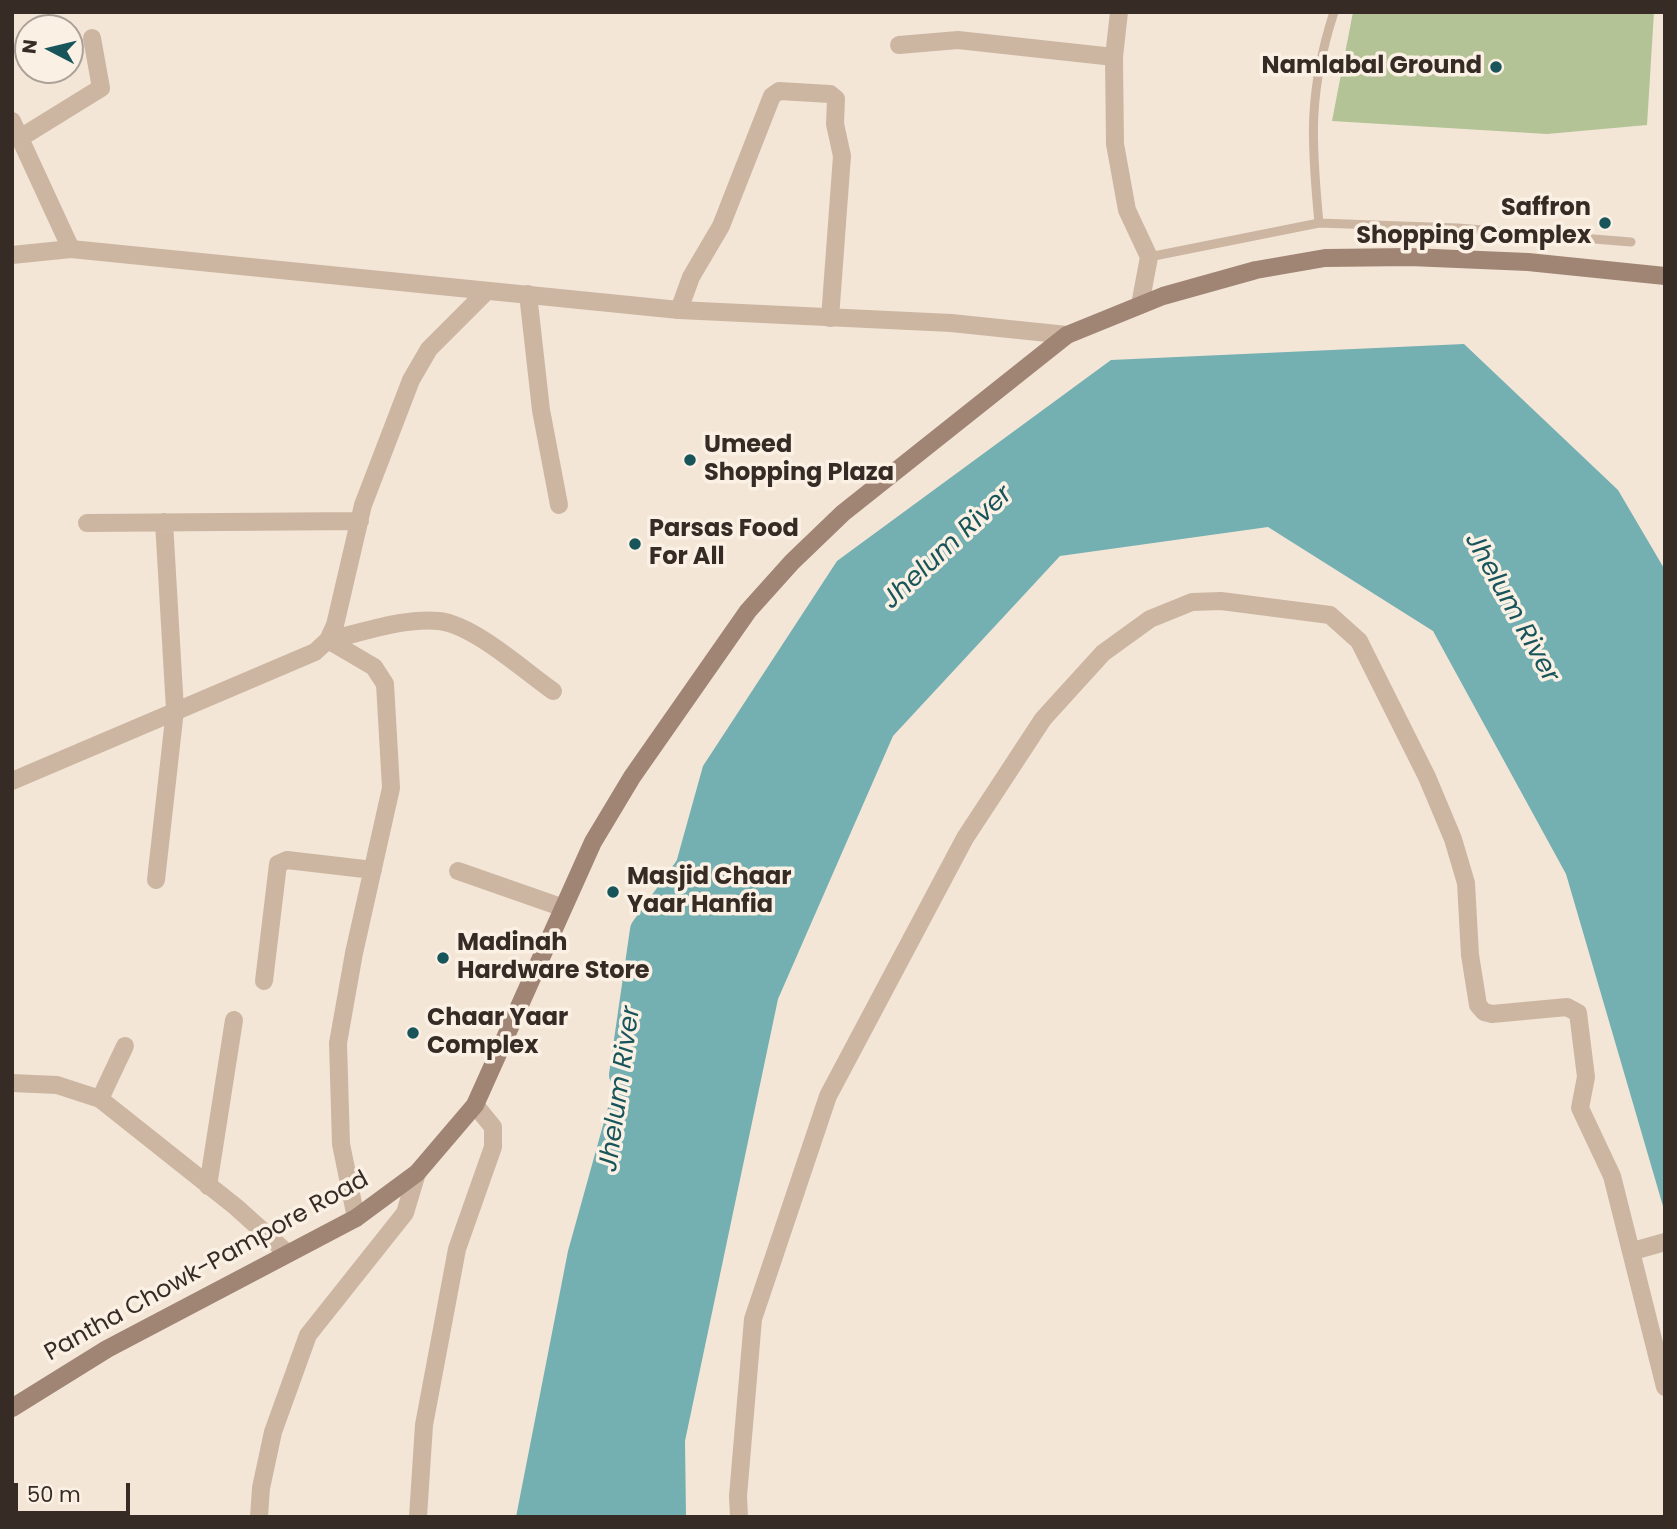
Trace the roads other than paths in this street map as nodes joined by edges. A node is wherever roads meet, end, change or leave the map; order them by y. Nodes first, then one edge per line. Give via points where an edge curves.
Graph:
1 (1119, 12) edge
2 (1334, 12) edge
3 (92, 38) dead end
4 (899, 45) dead end
5 (1114, 57) junction
6 (12, 121) edge
7 (19, 147) edge
8 (1319, 223) junction
9 (1631, 242) dead end
10 (71, 249) junction
11 (12, 255) edge
12 (1149, 257) junction
13 (1665, 276) edge
14 (487, 291) junction
15 (528, 294) junction
16 (1140, 305) junction
17 (680, 310) junction
18 (830, 318) junction
19 (1067, 335) junction
20 (559, 505) dead end
21 (360, 521) junction
22 (164, 522) junction
23 (87, 523) dead end
24 (328, 640) junction
25 (553, 691) dead end
26 (175, 710) junction
27 (12, 781) edge
28 (373, 870) junction
29 (458, 871) dead end
30 (156, 880) dead end
31 (561, 907) junction
32 (264, 981) dead end
33 (234, 1020) dead end
34 (125, 1046) dead end
35 (12, 1083) edge
36 (100, 1099) junction
37 (475, 1105) junction
38 (418, 1172) junction
39 (208, 1186) junction
40 (356, 1218) junction
41 (1665, 1242) edge
42 (1633, 1251) junction
43 (288, 1253) junction
44 (1665, 1387) edge
45 (12, 1408) edge
46 (259, 1517) edge
47 (418, 1517) edge
48 (739, 1517) edge

1 - 5 street
2 - 8 lane via 1311,117
3 - 7 street via 101,88
4 - 5 street via 958,40
5 - 12 street via 1115,144 1123,195
6 - 7 street
7 - 10 street
8 - 9 lane
8 - 12 lane
10 - 11 street
10 - 14 street
12 - 16 street
13 - 16 main road, Pantha Chowk-Pampore Road via 1514,262 1325,258 1255,270
14 - 15 street
14 - 21 street via 419,365 378,463
15 - 17 street
15 - 20 street via 541,410
16 - 19 main road, Pantha Chowk-Pampore Road
17 - 18 street
17 - 18 street via 691,276 721,226 772,96 779,92 830,94 836,99 835,124 842,156
18 - 19 street via 951,323
19 - 31 main road, Pantha Chowk-Pampore Road via 843,513 783,571 748,611 632,777
21 - 22 street
21 - 24 street
22 - 23 street
22 - 26 street
24 - 25 street via 441,621 462,627
24 - 26 street via 315,652
24 - 28 street via 374,667 385,684 391,788
26 - 27 street
26 - 30 street
28 - 32 street via 287,860 278,864
28 - 40 street via 338,1043 341,1144
29 - 31 street
31 - 37 main road, Pantha Chowk-Pampore Road
33 - 39 street
34 - 36 street
35 - 36 street via 57,1085
36 - 39 street
37 - 38 main road, Pantha Chowk-Pampore Road
37 - 47 street via 493,1127 493,1147 457,1249 425,1425
38 - 40 main road, Pantha Chowk-Pampore Road
38 - 46 street via 405,1213 308,1335 273,1432
39 - 43 street
40 - 43 main road, Pantha Chowk-Pampore Road
41 - 42 street
42 - 44 street
42 - 48 street via 1612,1176 1580,1108 1586,1077 1578,1013 1567,1007 1492,1014 1478,1005 1462,864 1427,777 1359,641 1330,615 1221,601 1192,602 1150,619 1103,653 1043,719 965,838 828,1096 753,1319
43 - 45 main road, Pantha Chowk-Pampore Road via 107,1349

